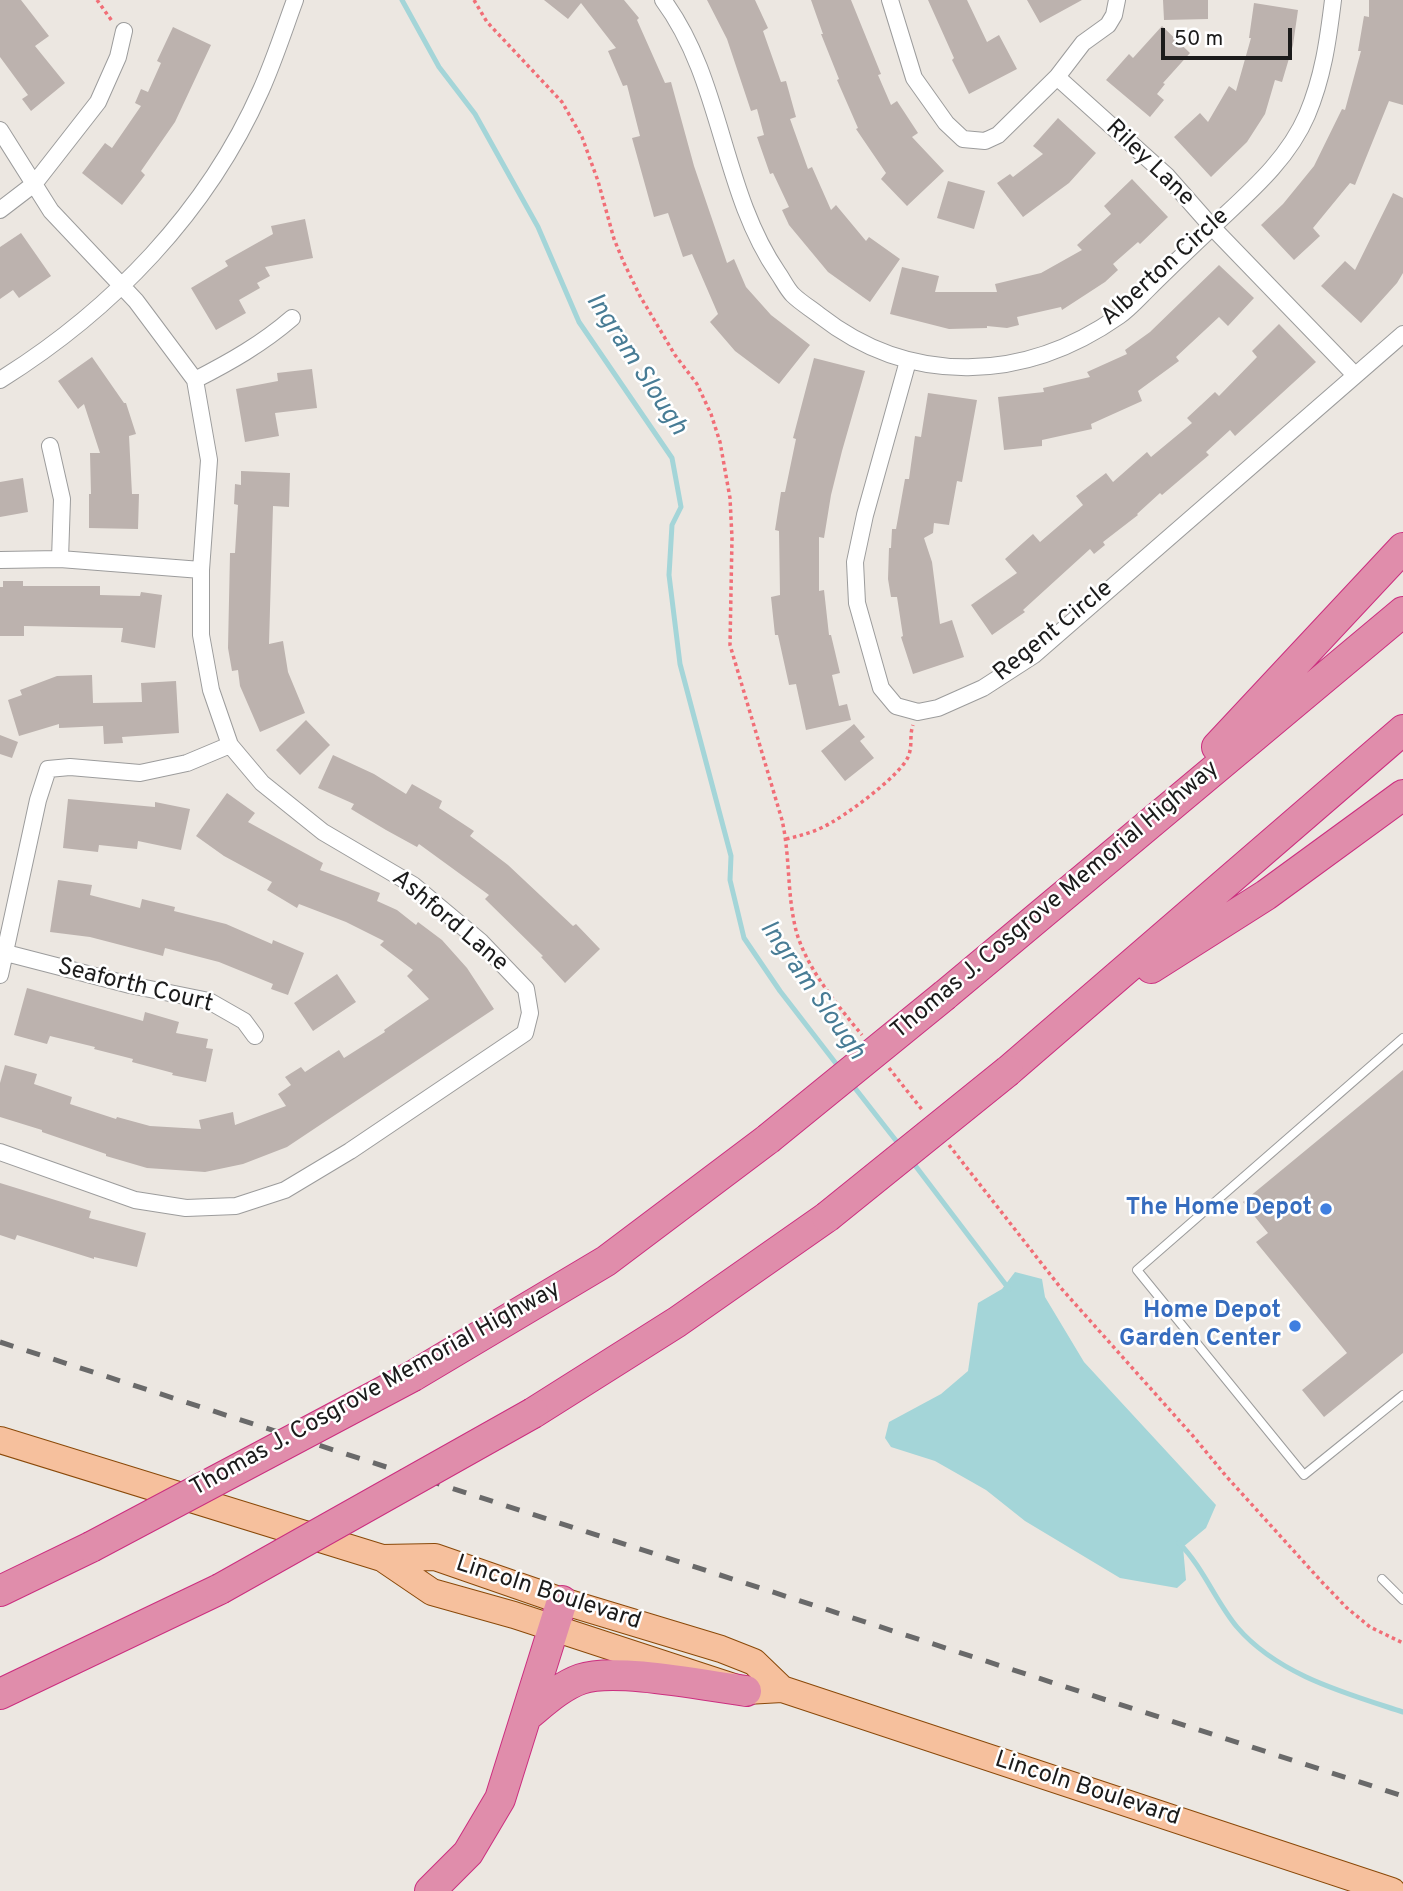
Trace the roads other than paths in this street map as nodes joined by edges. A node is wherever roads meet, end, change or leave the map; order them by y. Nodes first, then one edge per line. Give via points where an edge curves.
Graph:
1 (663, 0) edge
2 (890, 0) edge
3 (1117, 0) edge
4 (1333, 0) edge
5 (294, 1) edge
6 (124, 31) road end
7 (1056, 77) junction
8 (0, 130) edge
9 (34, 184) junction
10 (0, 210) edge
11 (1212, 227) junction
12 (122, 286) junction
13 (292, 318) dead end
14 (1403, 334) edge
15 (908, 361) junction
16 (1355, 375) junction
17 (0, 380) edge
18 (195, 380) junction
19 (50, 446) dead end
20 (1403, 548) edge
21 (0, 559) edge
22 (60, 559) junction
23 (201, 570) junction
24 (1403, 612) edge
25 (1403, 730) edge
26 (230, 745) junction
27 (1403, 795) edge
28 (1127, 844) junction
29 (6, 953) junction
30 (0, 975) edge
31 (1062, 1025) junction
32 (255, 1036) dead end
33 (1403, 1038) edge
34 (0, 1152) edge
35 (1403, 1395) edge
36 (0, 1440) edge
37 (382, 1558) junction
38 (1382, 1579) dead end
39 (0, 1591) edge
40 (562, 1601) junction
41 (1403, 1601) edge
42 (552, 1629) junction
43 (782, 1689) junction
44 (746, 1691) junction
45 (0, 1694) edge
46 (527, 1715) junction
47 (1354, 1884) edge
48 (430, 1891) edge
49 (1392, 1891) edge

1 - 15 street, Alberton Circle via 699,62 761,249 793,295 838,330 869,348
2 - 7 street via 914,78 963,139 985,141 999,135
3 - 7 street via 1108,25 1083,43
4 - 11 street, Alberton Circle via 1326,62 1306,117 1277,164
5 - 12 street via 261,91 237,137 186,216
6 - 9 street via 98,102
7 - 11 street, Riley Lane via 1167,176
8 - 9 street, Ashford Lane
9 - 10 street
9 - 12 street, Ashford Lane via 51,211
11 - 15 street, Alberton Circle via 1121,315 1071,346 996,367 938,367
11 - 16 street, Riley Lane
12 - 17 street via 65,336
12 - 18 street, Ashford Lane
13 - 18 street via 268,339
14 - 16 street, Regent Circle
15 - 16 street, Regent Circle via 855,562 858,603 881,688 896,706 918,712 983,688 1034,655
18 - 23 street, Ashford Lane via 209,460
19 - 22 street via 62,499
20 - 28 highway
21 - 22 street
22 - 23 street
23 - 26 street, Ashford Lane via 201,635 211,690
24 - 28 highway, Thomas J. Cosgrove Memorial Highway
25 - 31 highway
26 - 29 street via 187,763 141,773 48,769
26 - 34 street, Ashford Lane via 262,783 323,832 413,885 481,942 526,989 530,1013 525,1033 285,1190 236,1206 186,1208 135,1200
27 - 31 highway via 1266,895
28 - 39 highway, Thomas J. Cosgrove Memorial Highway, bridge via 768,1139 606,1261 413,1376
29 - 30 street
29 - 32 street, Seaforth Court via 209,1001 244,1021
31 - 45 highway, bridge via 827,1217 677,1322 533,1413 220,1589
33 - 35 lane via 1137,1270 1304,1475
36 - 37 main road, Lincoln Boulevard
37 - 40 main road, Lincoln Boulevard via 435,1556
37 - 42 main road, Lincoln Boulevard via 432,1592
38 - 41 lane
40 - 42 highway
40 - 43 main road, Lincoln Boulevard via 754,1662
42 - 44 main road, Lincoln Boulevard
42 - 46 highway
43 - 44 main road, Lincoln Boulevard
43 - 47 main road, Lincoln Boulevard
44 - 46 highway via 595,1675 578,1680
46 - 48 highway via 500,1799 468,1853
47 - 49 main road, Lincoln Boulevard

